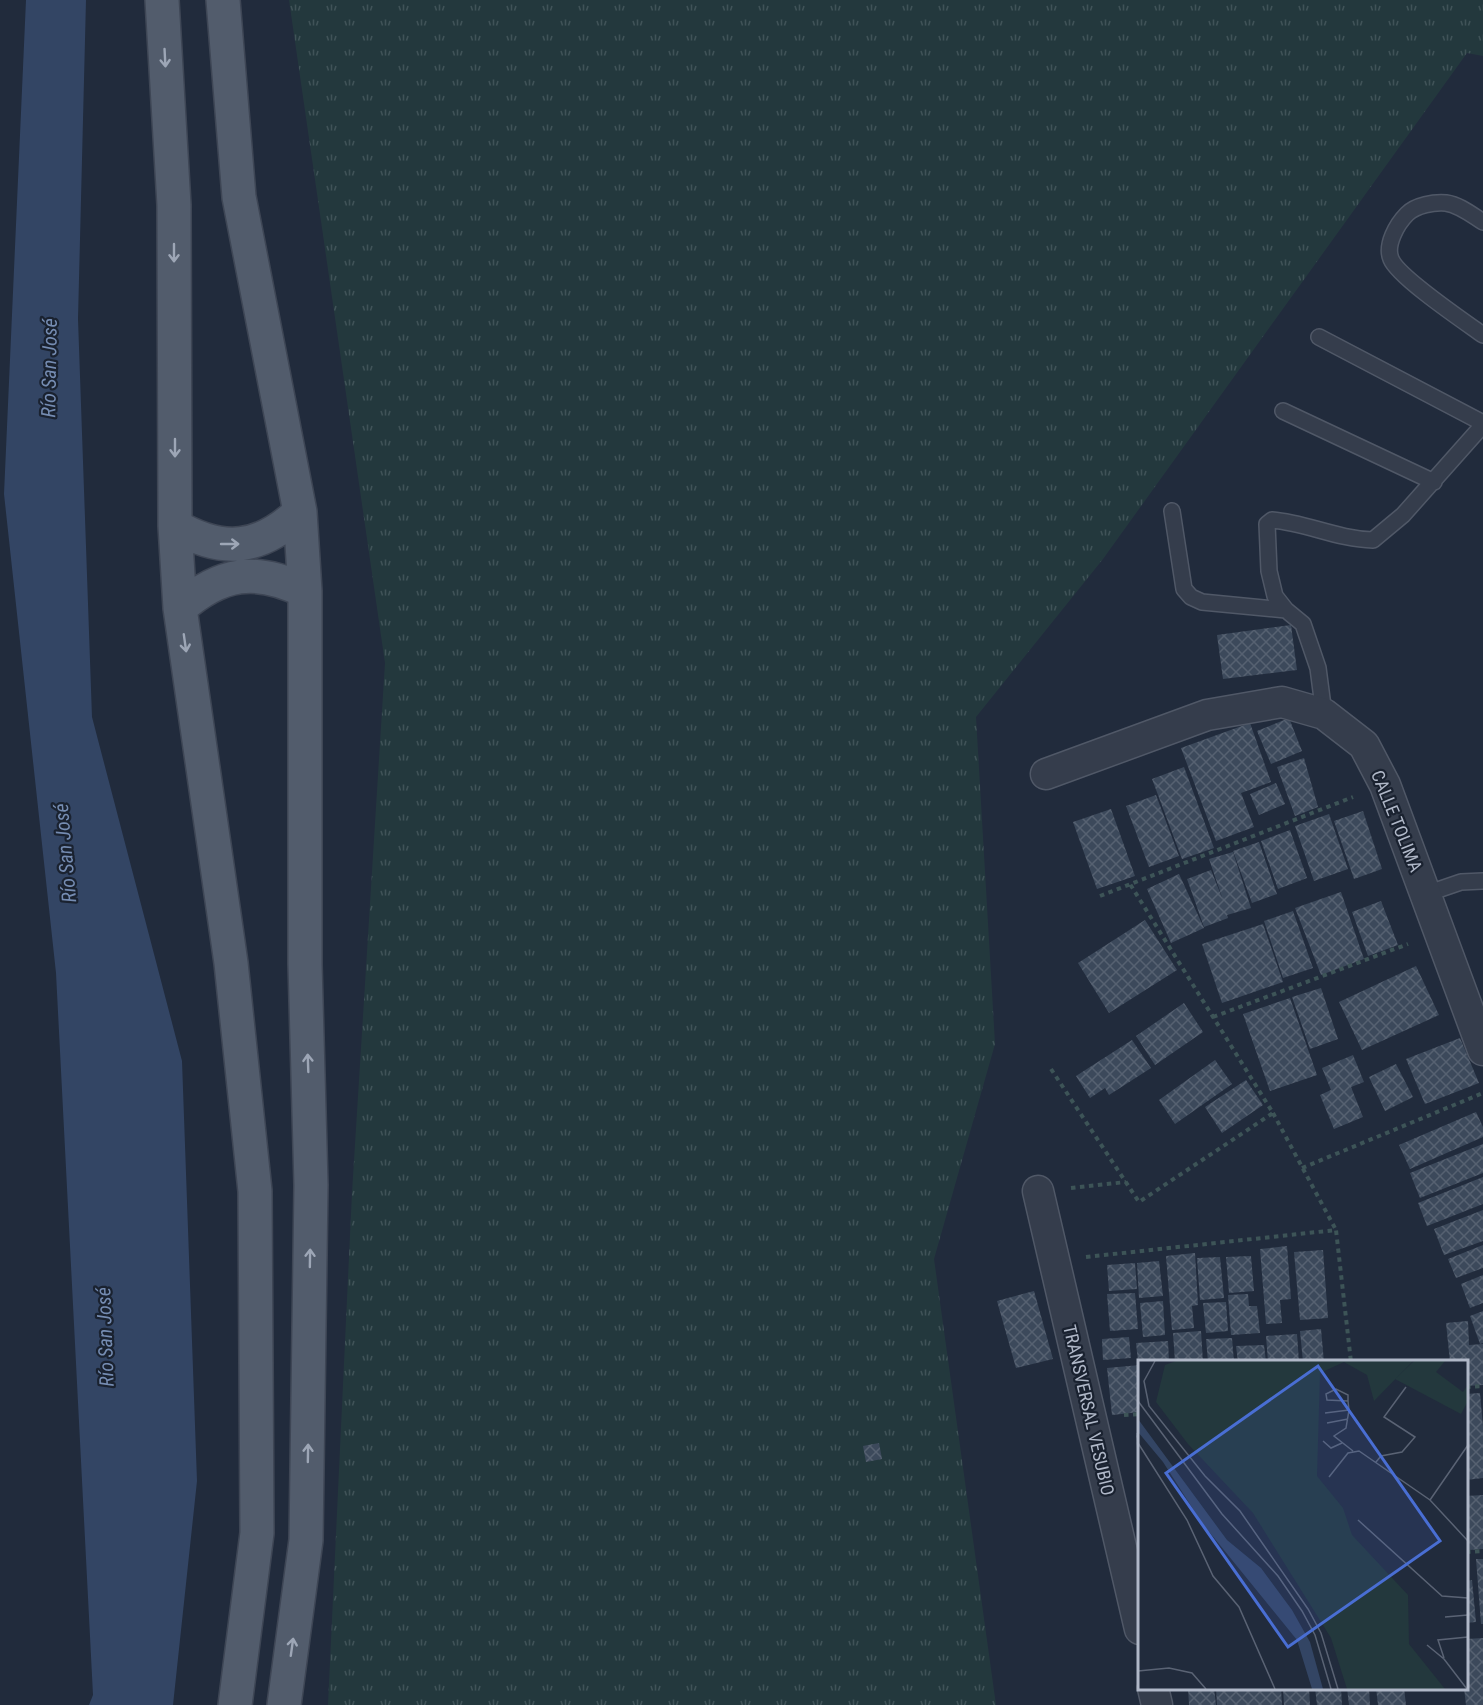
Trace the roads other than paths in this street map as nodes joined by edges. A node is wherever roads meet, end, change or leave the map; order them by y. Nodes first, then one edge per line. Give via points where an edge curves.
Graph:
1 (162, 0) edge
2 (223, 0) edge
3 (1483, 222) edge
4 (1483, 335) edge
5 (1319, 337) dead end
6 (1283, 411) dead end
7 (1483, 424) edge
8 (1434, 482) junction
9 (1172, 511) dead end
10 (300, 512) junction
11 (175, 526) junction
12 (304, 591) junction
13 (180, 608) junction
14 (1286, 610) junction
15 (1324, 714) junction
16 (1047, 774) dead end
17 (1483, 880) edge
18 (1426, 894) junction
19 (1483, 1050) edge
20 (1038, 1191) road end
21 (1138, 1620) edge
22 (1153, 1690) edge
23 (235, 1705) edge
24 (284, 1705) edge
25 (1157, 1705) edge

1 -> 11 main road via 174,206
2 - 10 main road via 239,197
3 - 4 lane via 1448,203 1427,204 1408,213 1389,246 1391,261 1411,282
5 - 7 lane
6 - 8 lane
7 - 8 lane
8 - 14 lane via 1372,540 1353,539 1288,521 1272,520 1267,524 1269,571 1275,596
9 - 14 lane via 1184,590 1191,597 1202,602
11 -> 10 main road via 211,543 250,543 269,536
10 - 12 main road
11 - 13 main road
12 - 13 main road via 273,578 239,576 197,593
24 -> 12 main road via 306,1540 311,1185 305,964
13 -> 23 main road via 231,963 255,1191 257,1533
14 - 15 lane via 1303,624 1318,668
15 - 16 street, CALLE TOLIMA via 1282,702 1207,715
15 - 18 street, CALLE TOLIMA via 1364,745 1385,785
17 - 18 lane via 1461,882
18 - 19 street, CALLE TOLIMA
20 - 21 street, TRANSVERSAL VESUBIO
22 - 25 street

